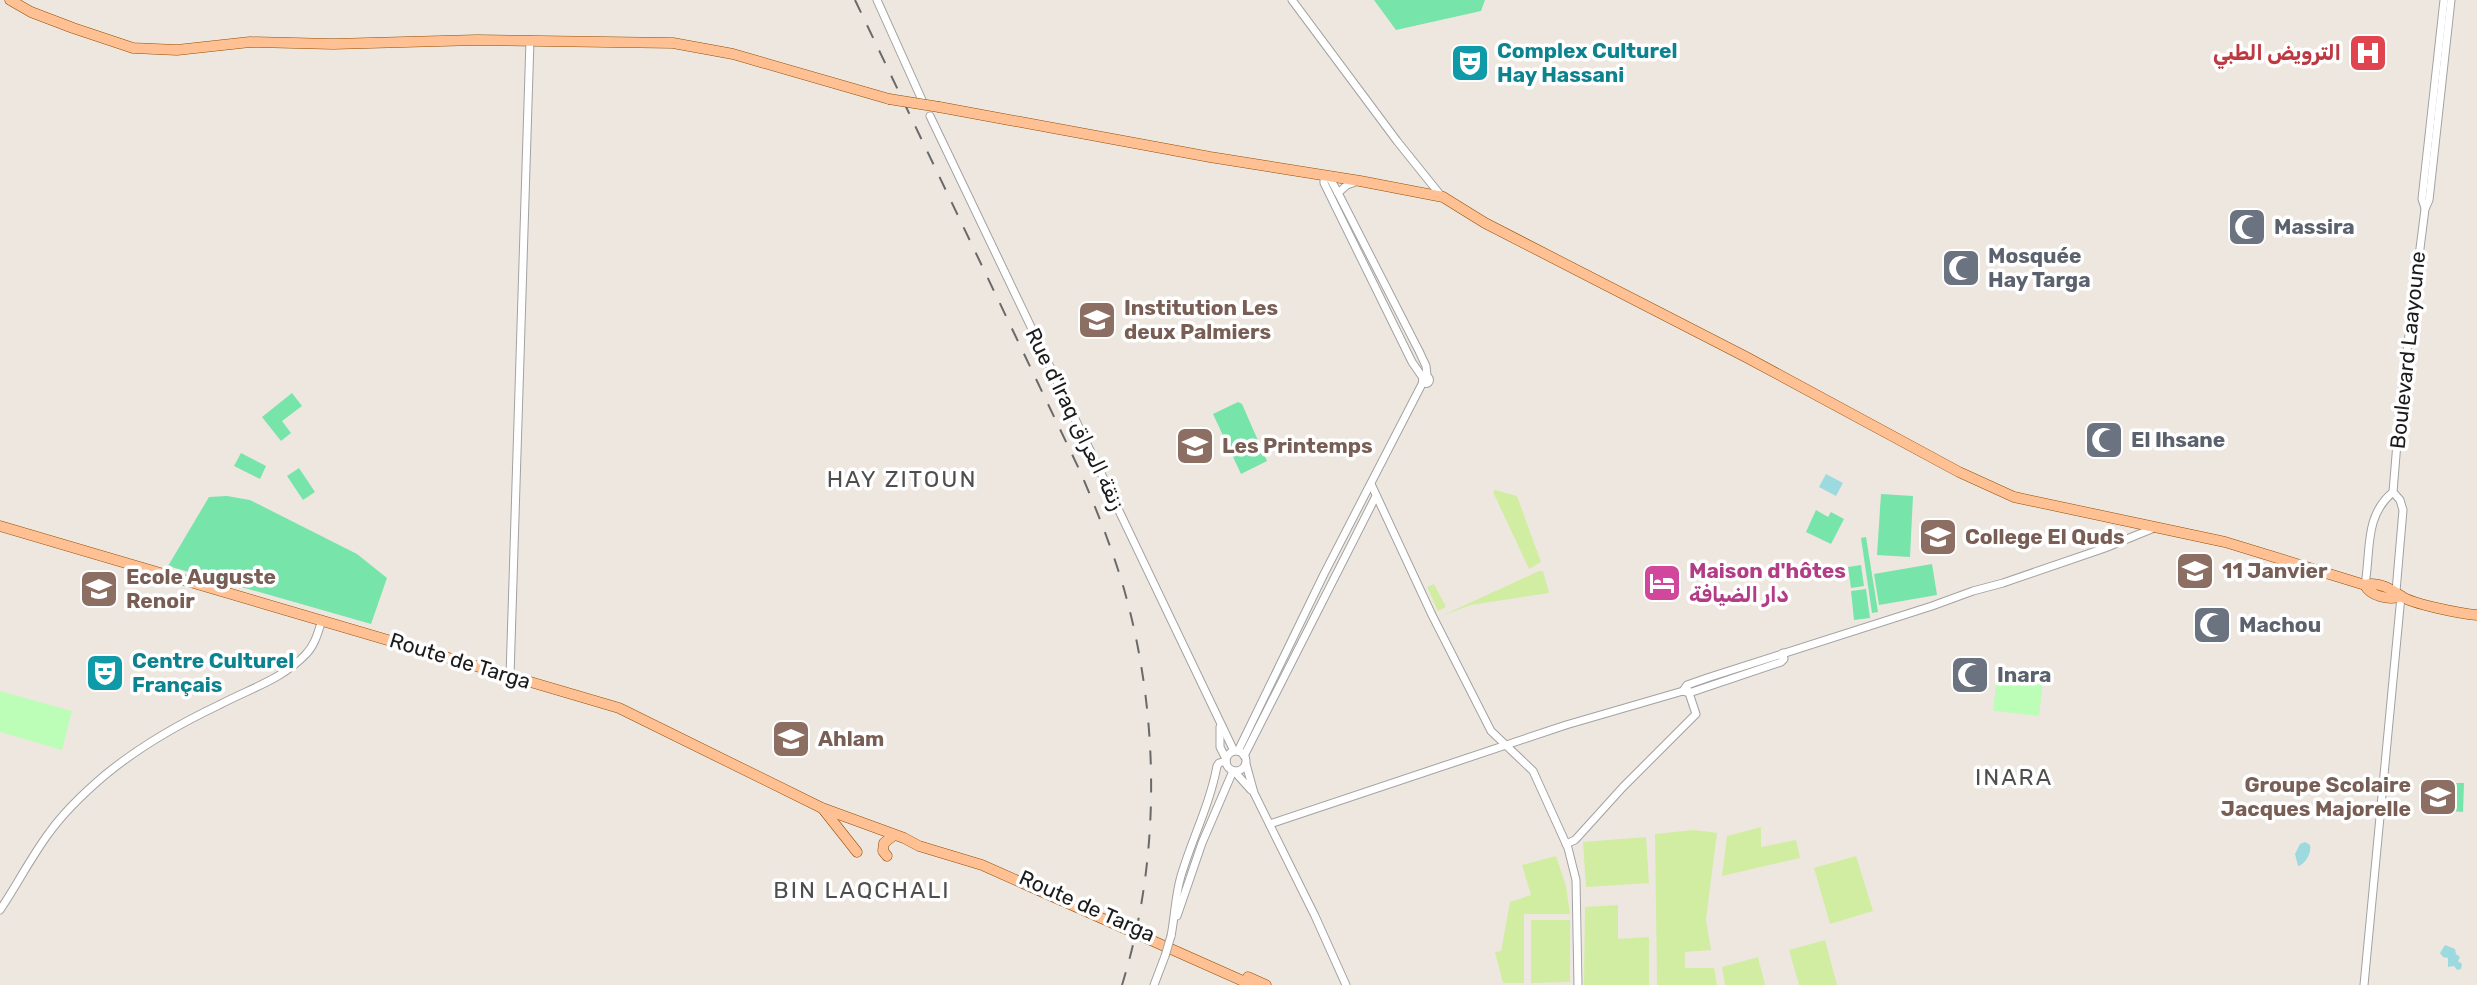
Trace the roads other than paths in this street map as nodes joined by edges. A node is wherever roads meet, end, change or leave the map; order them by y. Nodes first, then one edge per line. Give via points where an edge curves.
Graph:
1 (10, 0) edge
2 (877, 0) edge
3 (1292, 0) edge
4 (2444, 0) edge
5 (2451, 0) edge
6 (530, 40) junction
7 (922, 100) dead end
8 (930, 116) dead end
9 (1324, 175) junction
10 (1360, 181) junction
11 (1338, 193) junction
12 (1443, 197) junction
13 (2425, 209) junction
14 (1424, 379) junction
15 (1371, 484) junction
16 (2393, 492) junction
17 (1376, 496) junction
18 (0, 526) edge
19 (2155, 527) junction
20 (2365, 585) junction
21 (2398, 593) junction
22 (2477, 615) edge
23 (322, 620) junction
24 (510, 676) junction
25 (1686, 690) junction
26 (1220, 723) junction
27 (1227, 738) junction
28 (1242, 741) junction
29 (1507, 745) junction
30 (1220, 747) junction
31 (1241, 756) junction
32 (1226, 760) junction
33 (1217, 766) junction
34 (1234, 771) junction
35 (1227, 782) junction
36 (1244, 782) junction
37 (1254, 793) junction
38 (822, 808) junction
39 (1270, 824) junction
40 (899, 836) junction
41 (1566, 844) junction
42 (857, 852) dead end
43 (887, 856) dead end
44 (0, 910) edge
45 (1173, 926) junction
46 (1154, 985) edge
47 (1252, 985) edge
48 (1266, 985) edge
49 (1346, 985) edge
50 (1578, 985) edge
51 (2364, 985) edge

1 - 6 main road via 73,28 152,50 250,42
2 - 7 street
3 - 12 street
4 - 13 street, Boulevard Laayoune via 2422,199
5 - 13 street, Boulevard Laayoune
6 - 9 main road, bridge via 690,46 890,99
6 - 24 street
8 - 26 street, Rue d'Iraq زنقة العراق
9 - 10 main road
9 - 11 street
9 - 14 street via 1324,183
10 - 11 street
10 - 12 main road
11 - 14 street via 1426,366
12 - 19 main road via 2014,498
13 - 16 street, Boulevard Laayoune
14 - 15 street
15 - 17 street
15 - 28 street
16 - 20 street via 2373,518
16 - 21 street, Boulevard Laayoune via 2403,510
17 - 29 street via 1491,731
17 - 31 street
18 - 23 main road, Route de Targa
19 - 20 main road via 2255,550
19 - 25 street
20 - 21 main road via 2371,593 2394,599
21 - 22 main road
21 - 51 street, Boulevard Laayoune
23 - 24 main road, Route de Targa
23 - 44 street via 313,644 295,665 158,739 103,777 49,833
24 - 38 main road, Route de Targa via 629,712
25 - 29 street
25 - 41 street via 1696,714 1576,840
26 - 27 street, Rue d'Iraq زنقة العراق
26 - 30 street, Rue d'Iraq زنقة العراق
27 - 28 street
27 - 31 street, Rue d'Iraq زنقة العراق
28 - 31 street
29 - 39 street
29 - 41 street via 1533,771
30 - 32 street, Rue d'Iraq زنقة العراق
30 - 33 street
31 - 32 street
31 - 34 street via 1242,769
31 - 37 street, Rue d'Iraq زنقة العراق
32 - 33 street
32 - 34 street, Rue d'Iraq زنقة العراق
33 - 45 street via 1180,880
34 - 35 street
34 - 36 street, Rue d'Iraq زنقة العراق
35 - 36 street
35 - 45 street
36 - 37 street, Rue d'Iraq زنقة العراق
37 - 39 street
38 - 40 main road, Route de Targa
38 - 42 main road
39 - 49 street
40 - 43 main road via 884,843
40 - 47 main road, Route de Targa via 982,865
40 - 48 main road, Route de Targa via 981,859
41 - 50 street via 1576,880
45 - 46 street, bridge

